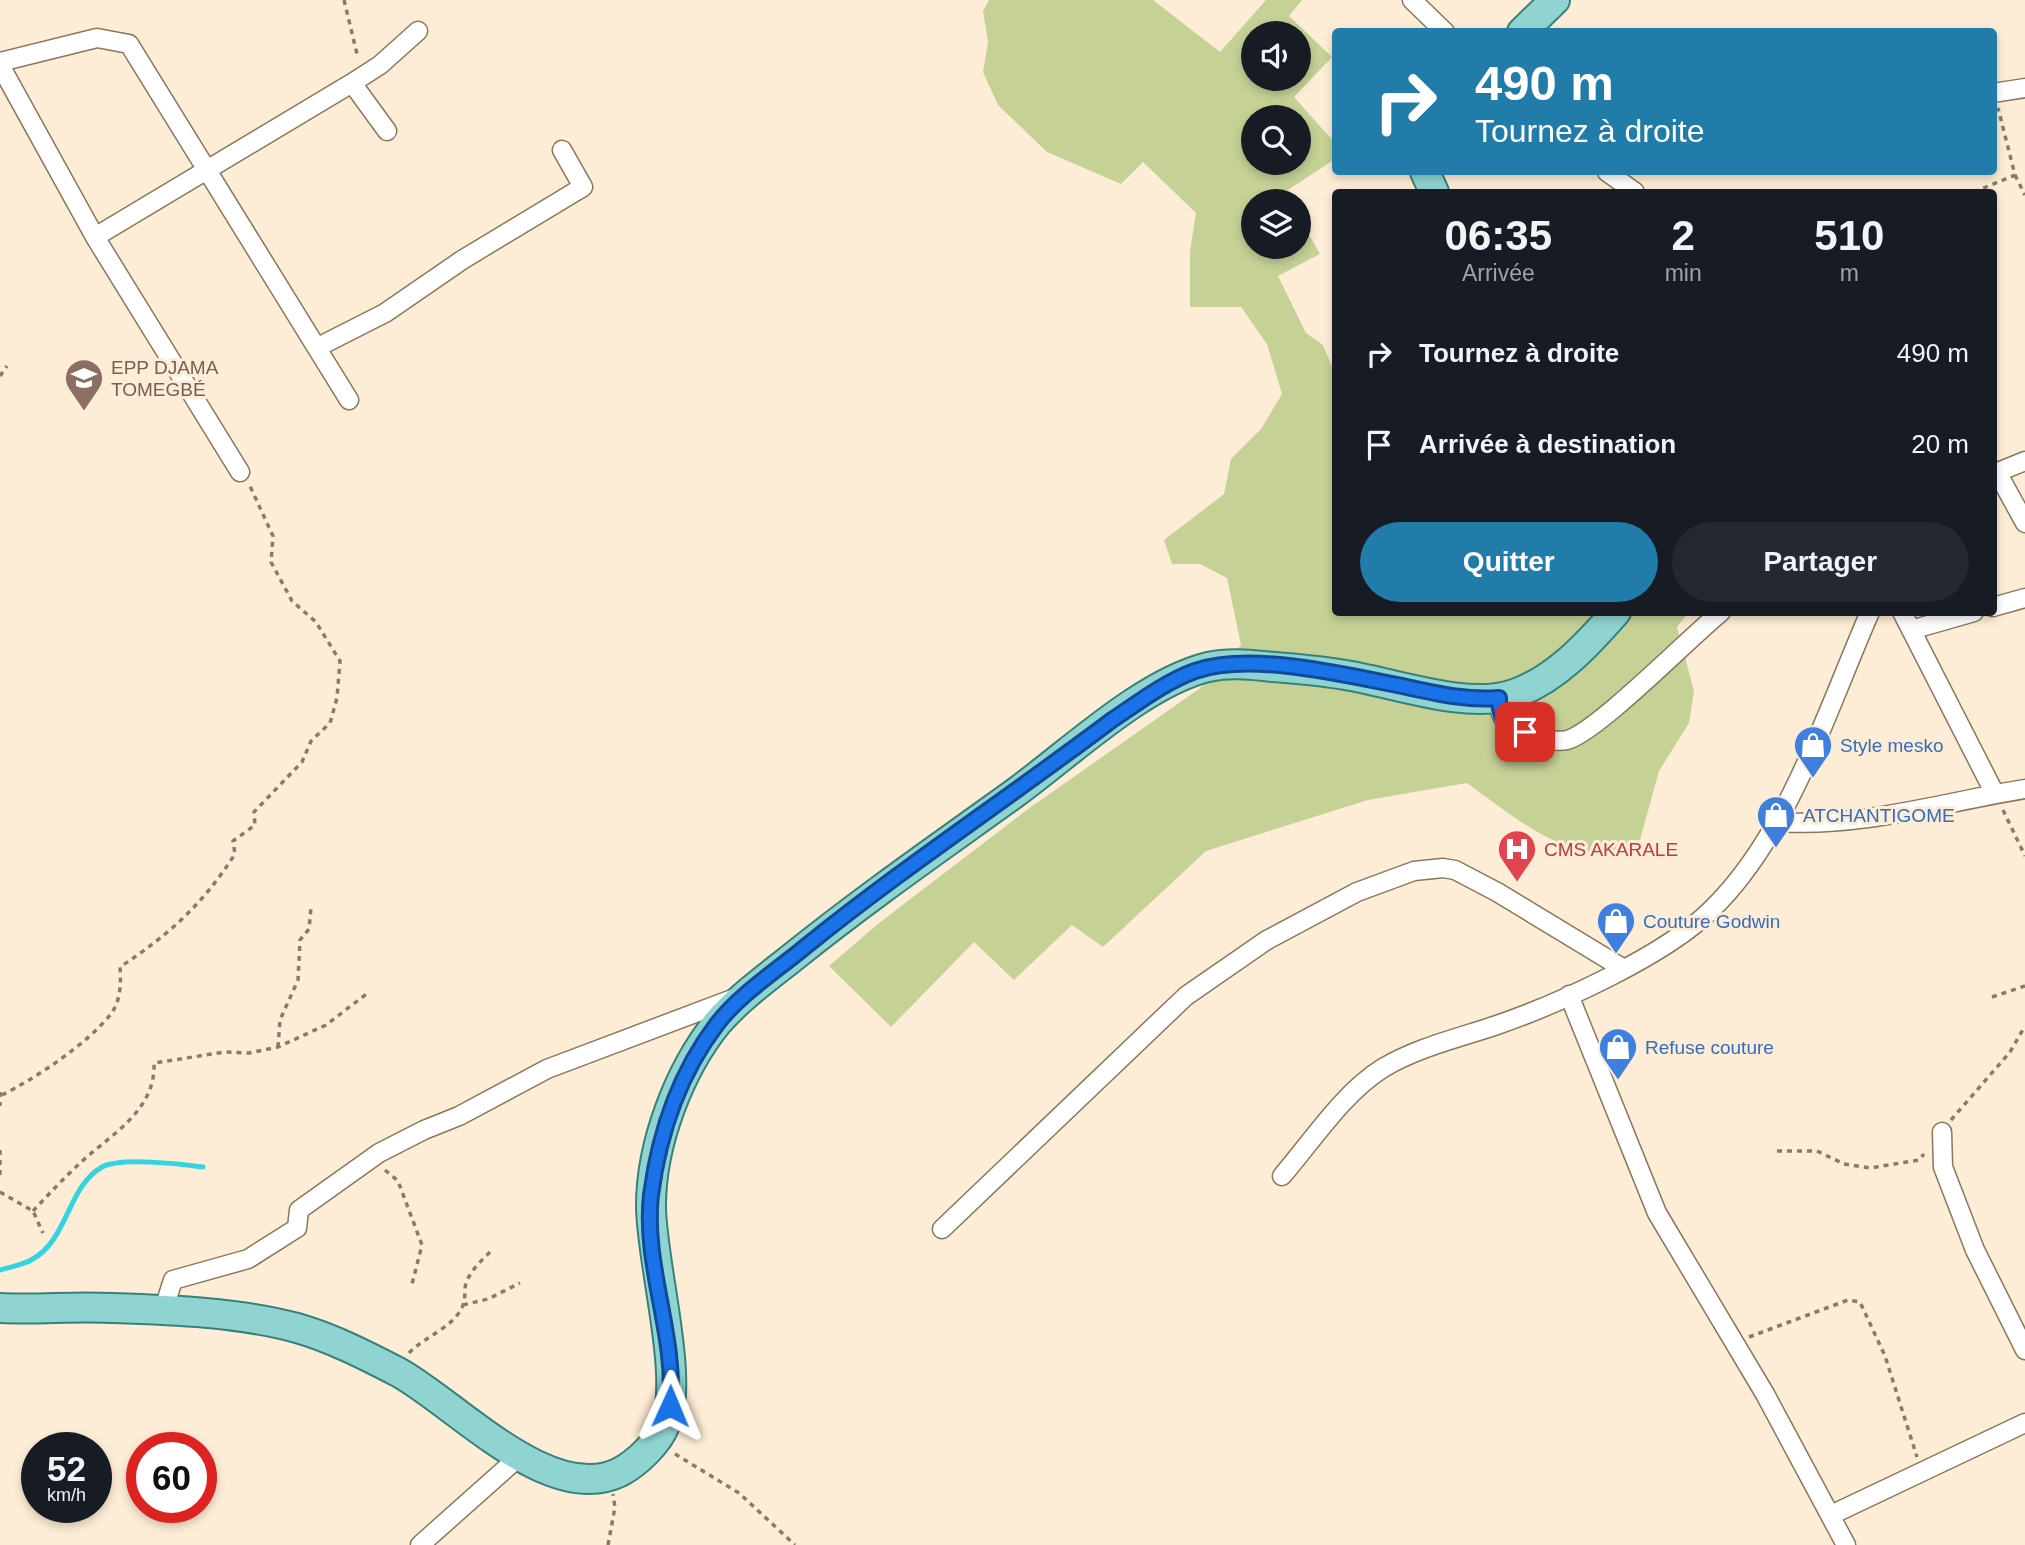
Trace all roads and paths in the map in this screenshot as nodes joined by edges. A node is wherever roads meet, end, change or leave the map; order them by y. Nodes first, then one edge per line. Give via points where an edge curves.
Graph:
1 (344, 0) edge
2 (1412, 0) edge
3 (1532, 0) edge
4 (1555, 0) edge
5 (1441, 28) edge
6 (1503, 28) edge
7 (1526, 28) edge
8 (418, 31) dead end
9 (0, 64) edge
10 (356, 80) junction
11 (2025, 88) edge
12 (1997, 93) edge
13 (1997, 105) edge
14 (387, 131) dead end
15 (562, 150) dead end
16 (209, 169) junction
17 (2015, 174) junction
18 (1611, 175) edge
19 (1631, 189) edge
20 (1981, 189) edge
21 (2025, 195) edge
22 (95, 237) junction
23 (318, 347) junction
24 (7, 366) dead end
25 (0, 376) edge
26 (349, 400) dead end
27 (2025, 461) edge
28 (240, 472) joint
29 (1997, 472) edge
30 (1997, 476) edge
31 (2025, 523) edge
32 (2025, 598) edge
33 (1997, 606) edge
34 (1612, 616) edge
35 (1716, 616) edge
36 (1868, 616) edge
37 (1904, 616) edge
38 (1960, 616) edge
39 (1911, 630) junction
40 (1499, 698) junction
41 (2025, 789) edge
42 (1995, 794) junction
43 (1779, 822) junction
44 (2025, 856) edge
45 (311, 908) dead end
46 (1624, 969) junction
47 (2025, 986) edge
48 (369, 992) dead end
49 (748, 993) junction
50 (1569, 995) junction
51 (1992, 996) dead end
52 (2025, 1026) edge
53 (278, 1047) junction
54 (1, 1094) edge
55 (0, 1106) edge
56 (1942, 1132) junction
57 (0, 1150) edge
58 (1777, 1151) dead end
59 (359, 1166) junction
60 (0, 1175) edge
61 (1282, 1176) dead end
62 (0, 1192) edge
63 (33, 1211) junction
64 (942, 1229) dead end
65 (43, 1233) dead end
66 (490, 1252) dead end
67 (520, 1283) dead end
68 (411, 1288) dead end
69 (463, 1305) junction
70 (0, 1308) edge
71 (163, 1311) junction
72 (1734, 1342) junction
73 (2025, 1350) edge
74 (403, 1375) junction
75 (2025, 1423) edge
76 (653, 1443) junction
77 (520, 1456) junction
78 (1922, 1472) junction
79 (609, 1475) junction
80 (1831, 1516) junction
81 (420, 1545) edge
82 (608, 1545) edge
83 (795, 1545) edge
84 (1846, 1545) edge

1 - 10 path
2 - 5 street
3 - 6 main road
4 - 7 main road
8 - 10 street
9 - 16 street via 97,38 129,44 181,132
9 - 22 street
10 - 14 street
10 - 16 street
11 - 12 street
13 - 17 path
15 - 23 street via 583,187 385,313
16 - 22 street
16 - 23 street
17 - 20 path
17 - 21 path
18 - 19 street
22 - 28 street
23 - 26 street
24 - 25 path
27 - 29 street
28 - 54 path via 273,536 271,562 292,601 316,622 340,661 330,723 311,741 302,762 254,812 255,825 233,841 235,854 210,893 153,945 120,967 121,989 111,1013 67,1054 26,1083
30 - 31 street
32 - 33 street
34 - 40 main road via 1558,668 1529,687
35 - 40 street via 1569,739 1554,741 1511,728 1499,713
36 - 43 street
37 - 39 street
38 - 39 street
39 - 42 street
40 - 49 main road via 1465,698 1297,668 1236,663 1196,671 1158,689 1112,720 851,911
41 - 42 street
42 - 43 street via 1862,818
42 - 44 path
43 - 46 street via 1713,909
45 - 53 path via 309,929 300,940 298,980 280,1020
46 - 50 street
46 - 64 street via 1455,870 1414,871 1356,892 1267,940 1186,996
47 - 51 path
48 - 53 path via 326,1025
49 - 59 street via 547,1069
49 - 76 main road via 719,1021 688,1071 659,1148 651,1200 652,1234 671,1392 665,1426
50 - 61 street via 1500,1024 1412,1052 1384,1068 1358,1086
50 - 72 street via 1657,1213
52 - 56 path via 2010,1052
53 - 63 path via 154,1063 155,1082 131,1121
54 - 55 path
56 - 58 path via 1919,1160 1870,1168 1844,1164 1816,1152
56 - 73 street via 1943,1167 1975,1250
57 - 60 path
59 - 68 path via 387,1170 398,1181 422,1245
59 - 71 street via 299,1210 297,1228 248,1259 173,1280
62 - 63 path
63 - 65 path
66 - 69 path via 466,1283
67 - 69 path
69 - 74 path via 450,1322 409,1353
70 - 71 main road
71 - 74 main road via 302,1330
72 - 78 path via 1848,1300 1860,1302 1885,1356
72 - 80 street
74 - 77 main road
75 - 78 street
76 - 79 main road via 620,1472
76 - 83 path via 739,1493
77 - 79 main road via 582,1480
77 - 81 street
78 - 80 street
79 - 82 path via 615,1507
80 - 84 street

